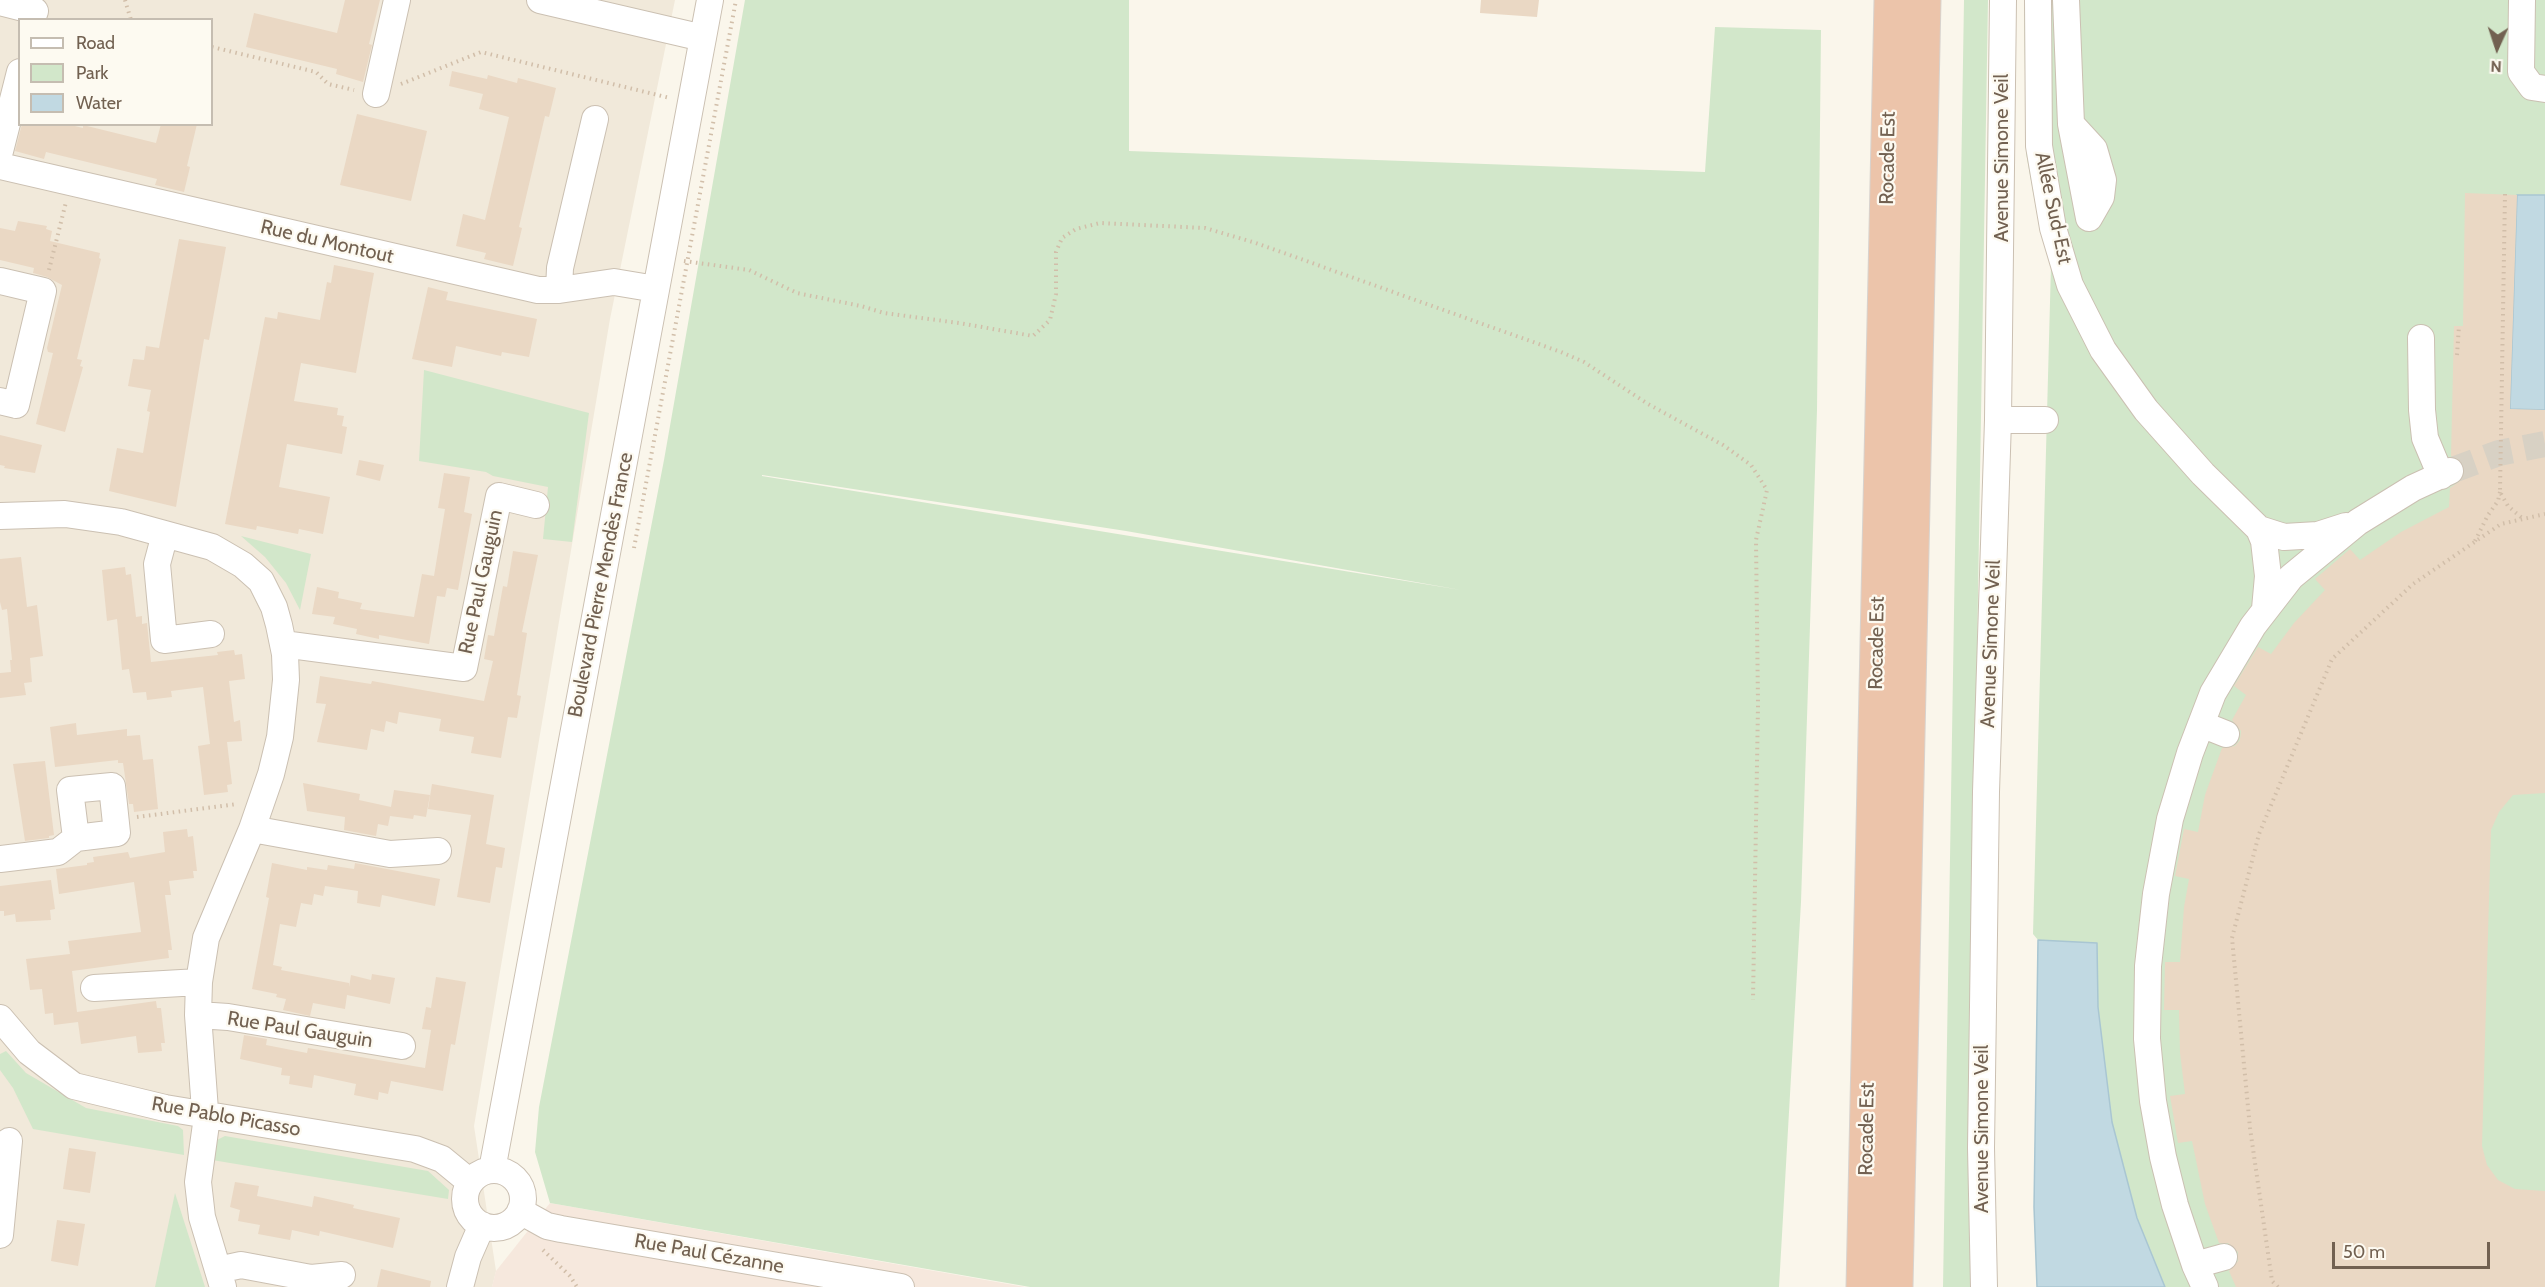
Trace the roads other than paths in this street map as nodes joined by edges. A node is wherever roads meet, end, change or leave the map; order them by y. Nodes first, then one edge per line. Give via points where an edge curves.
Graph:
1 (398, 0) edge
2 (540, 0) edge
3 (710, 0) edge
4 (1891, 0) edge
5 (1924, 0) edge
6 (2003, 0) edge
7 (2038, 0) edge
8 (2066, 0) edge
9 (2522, 0) edge
10 (0, 2) edge
11 (32, 18) edge
12 (703, 38) junction
13 (2067, 71) junction
14 (18, 80) edge
15 (2545, 89) edge
16 (376, 94) road end
17 (595, 118) dead end
18 (2071, 124) junction
19 (2039, 146) junction
20 (0, 151) edge
21 (0, 166) edge
22 (0, 281) edge
23 (656, 288) junction
24 (559, 290) junction
25 (2421, 338) dead end
26 (0, 401) edge
27 (1998, 420) junction
28 (2045, 420) dead end
29 (536, 505) dead end
30 (0, 516) edge
31 (2358, 522) junction
32 (2259, 529) junction
33 (165, 534) junction
34 (2265, 609) junction
35 (211, 634) dead end
36 (283, 644) junction
37 (2201, 724) junction
38 (2226, 734) dead end
39 (252, 829) junction
40 (76, 838) junction
41 (438, 851) dead end
42 (0, 859) edge
43 (199, 982) junction
44 (94, 988) dead end
45 (198, 1015) junction
46 (0, 1018) edge
47 (402, 1046) dead end
48 (205, 1113) junction
49 (9, 1141) dead end
50 (492, 1170) junction
51 (470, 1182) junction
52 (520, 1211) junction
53 (482, 1225) junction
54 (0, 1236) edge
55 (2224, 1257) dead end
56 (342, 1275) dead end
57 (2200, 1276) edge
58 (221, 1279) edge
59 (887, 1286) edge
60 (460, 1287) edge
61 (1863, 1287) edge
62 (1896, 1287) edge
63 (1984, 1287) edge

1 - 16 street
2 - 12 street
3 - 12 street, Boulevard Pierre Mendès France
4 - 61 highway, Rocade Est
5 - 62 highway, Rocade Est
6 - 27 street, Avenue Simone Veil
7 - 19 street, Allée Sud-Est
8 - 13 street
9 - 15 street via 2521,72 2532,87
10 - 11 street via 34,11
12 - 23 street, Boulevard Pierre Mendès France
13 - 18 street
13 - 19 street via 2057,111
14 - 20 street
17 - 24 street via 560,268
18 - 18 street via 2066,155 2071,198 2088,218 2101,197 2103,180 2094,149
19 - 32 street, Allée Sud-Est via 2053,228 2070,285 2103,350 2146,410
21 - 24 street, Rue du Montout via 538,290
22 - 26 street via 43,291 16,405
23 - 24 street, Rue du Montout via 614,282
23 - 50 street, Boulevard Pierre Mendès France
25 - 31 street via 2426,445 2441,468
27 - 28 street
27 - 63 street, Avenue Simone Veil via 1986,827 1981,1148
29 - 36 street, Rue Paul Gauguin via 499,496 464,668
30 - 33 street, Rue Paul Gauguin via 64,514 120,522
31 - 32 street via 2318,535 2284,537
31 - 34 street via 2291,577
32 - 34 street via 2268,576
33 - 35 street via 157,564 164,640
33 - 36 street, Rue Paul Gauguin via 212,547 261,581 274,607
34 - 37 street via 2213,693
36 - 39 street, Rue Paul Gauguin via 284,710 271,774
37 - 38 street
37 - 57 street via 2170,819 2156,894 2148,966 2147,1039 2163,1157
39 - 41 street via 390,854
39 - 43 street, Rue Paul Gauguin via 206,938
40 - 40 street via 117,834 112,786 70,790
40 - 42 street via 58,852
43 - 44 street
43 - 45 street, Rue Paul Gauguin
45 - 47 street, Rue Paul Gauguin
45 - 48 street, Rue Paul Gauguin
46 - 48 street, Rue Pablo Picasso via 29,1052 74,1086 165,1108
48 - 51 street, Rue Pablo Picasso via 415,1149 442,1159
48 - 58 street, Rue Paul Gauguin via 198,1182 202,1217
49 - 54 street
50 - 51 street
50 - 52 street via 502,1171 518,1182 522,1192
51 - 53 street via 465,1201 473,1219
52 - 53 street via 515,1219 500,1227
52 - 59 street, Rue Paul Cézanne via 561,1229
53 - 60 street
55 - 57 street
56 - 58 street via 311,1278 241,1265

